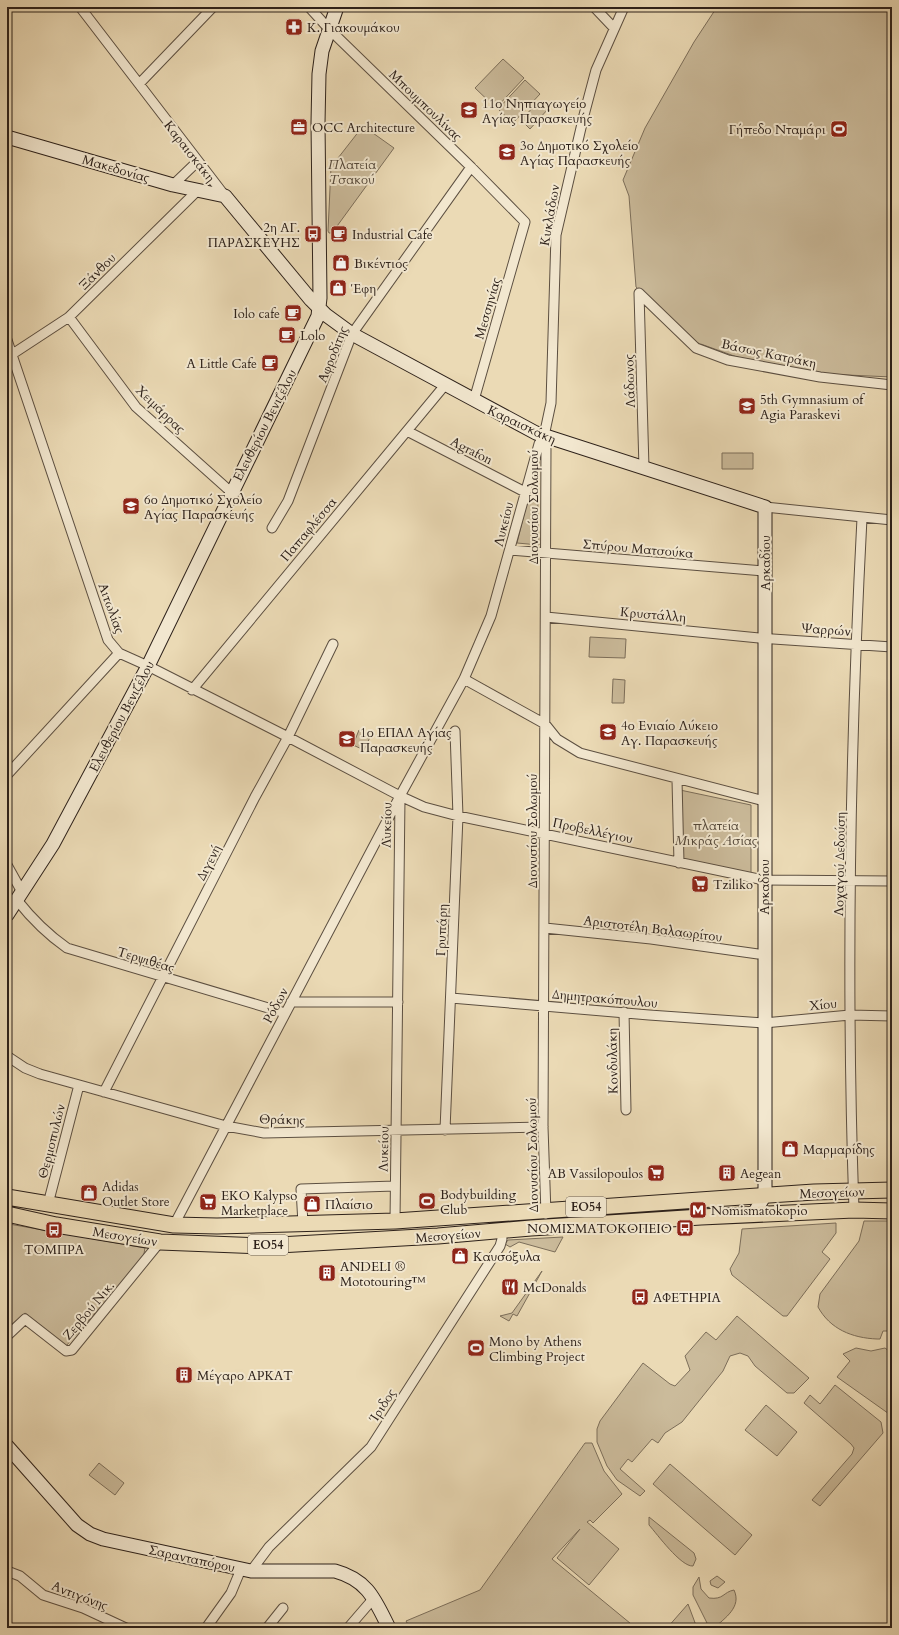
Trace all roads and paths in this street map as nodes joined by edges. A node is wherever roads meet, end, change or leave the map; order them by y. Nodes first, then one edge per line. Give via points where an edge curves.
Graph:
1 (80, 7) edge
2 (213, 7) edge
3 (310, 7) edge
4 (337, 7) edge
5 (594, 7) edge
6 (624, 7) edge
7 (614, 28) junction
8 (329, 29) junction
9 (138, 84) junction
10 (7, 137) edge
11 (198, 161) junction
12 (471, 167) junction
13 (173, 185) junction
14 (197, 191) junction
15 (225, 196) junction
16 (525, 222) joint
17 (639, 293) joint
18 (320, 303) junction
19 (69, 317) junction
20 (352, 334) junction
21 (7, 340) edge
22 (10, 357) edge
23 (445, 385) junction
24 (892, 385) edge
25 (474, 400) junction
26 (407, 431) junction
27 (544, 436) junction
28 (644, 468) junction
29 (231, 492) junction
30 (525, 492) junction
31 (761, 506) junction
32 (862, 518) junction
33 (892, 520) edge
34 (272, 528) dead end
35 (510, 550) junction
36 (546, 553) junction
37 (761, 571) junction
38 (546, 618) junction
39 (762, 638) junction
40 (333, 644) dead end
41 (855, 644) junction
42 (892, 647) edge
43 (119, 653) junction
44 (148, 666) junction
45 (464, 679) junction
46 (192, 690) junction
47 (545, 724) junction
48 (455, 731) dead end
49 (288, 737) junction
50 (7, 775) edge
51 (677, 780) junction
52 (400, 796) junction
53 (762, 801) junction
54 (458, 816) junction
55 (545, 833) junction
56 (679, 863) junction
57 (7, 864) edge
58 (761, 880) junction
59 (851, 881) junction
60 (892, 881) edge
61 (20, 896) junction
62 (7, 915) edge
63 (545, 928) junction
64 (758, 954) junction
65 (164, 978) junction
66 (451, 998) junction
67 (291, 1002) junction
68 (398, 1002) junction
69 (544, 1005) junction
70 (624, 1012) junction
71 (285, 1013) junction
72 (850, 1015) junction
73 (892, 1016) edge
74 (761, 1022) junction
75 (7, 1056) edge
76 (79, 1085) junction
77 (104, 1092) junction
78 (626, 1110) dead end
79 (226, 1126) junction
80 (543, 1127) junction
81 (445, 1130) junction
82 (396, 1131) junction
83 (395, 1186) junction
84 (854, 1190) junction
85 (892, 1190) edge
86 (761, 1196) junction
87 (7, 1197) edge
88 (48, 1204) junction
89 (854, 1210) junction
90 (546, 1211) junction
91 (892, 1211) edge
92 (7, 1214) edge
93 (753, 1215) junction
94 (395, 1221) junction
95 (303, 1224) junction
96 (174, 1225) junction
97 (547, 1227) junction
98 (501, 1230) junction
99 (160, 1242) junction
100 (7, 1336) edge
101 (7, 1446) edge
102 (246, 1570) junction
103 (7, 1571) edge
104 (373, 1599) junction
105 (283, 1608) dead end
106 (126, 1628) edge
107 (206, 1628) edge
108 (267, 1628) edge
109 (348, 1628) edge
110 (389, 1628) edge

1 - 9 street, Καραισκάκη
2 - 9 street
3 - 8 street, Μπουμπουλίνας
4 - 8 street, Ελευθερίου Βενιζέλου
5 - 7 street
6 - 7 street, Κυκλάδων
7 - 27 street, Κυκλάδων via 594,78 556,235 550,403
8 - 12 street, Μπουμπουλίνας
8 - 18 street, Ελευθερίου Βενιζέλου via 320,60 319,74
9 - 11 street, Καραισκάκη
10 - 13 street, Μακεδονίας
11 - 13 street
11 - 15 street, Καραισκάκη
12 - 16 street, Μπουμπουλίνας
12 - 20 street, Αφροδίτης
13 - 14 street, Μακεδονίας
14 - 15 street, Μακεδονίας
14 - 19 street, Ξάνθου
15 - 18 street, Καραισκάκη via 305,291
16 - 25 street, Μεσσηνίας
17 - 24 street, Βάσως Κατράκη via 696,348 728,360 820,377
17 - 28 street, Λάδωνος
18 - 20 street, Καραισκάκη
18 - 29 street, Ελευθερίου Βενιζέλου via 316,322
19 - 22 street, Ξάνθου
19 - 29 street, Χειμάρρας via 136,407
20 - 23 street, Καραισκάκη
20 - 34 street, Αφροδίτης via 288,501
21 - 22 street, Αιτωλίας
22 - 43 street, Αιτωλίας via 108,640
23 - 25 street, Καραισκάκη
23 - 26 street, Παπαφλέσσα
25 - 27 street, Καραισκάκη
26 - 30 street, Agrafon
26 - 46 street, Παπαφλέσσα
27 - 28 street, Καραισκάκη
27 - 30 street, Λυκείου via 539,444
27 - 36 street, Διονυσίου Σολωμού
28 - 31 street, Καραισκάκη
29 - 44 street, Ελευθερίου Βενιζέλου
30 - 35 street, Λυκείου
31 - 32 street
31 - 37 street, Αρκαδίου
32 - 33 street
32 - 41 street, Λοχαγού Δεδούση
35 - 36 street, Σπύρου Ματσούκα
35 - 45 street, Λυκείου via 491,616
36 - 37 street, Σπύρου Ματσούκα
36 - 38 street, Διονυσίου Σολωμού
37 - 39 street, Αρκαδίου
38 - 39 street, Κρυστάλλη
38 - 47 street, Διονυσίου Σολωμού
39 - 41 street, Ψαρρών
39 - 53 street, Αρκαδίου
40 - 49 street, Διγενή
41 - 42 street, Ψαρρών
41 - 59 street, Λοχαγού Δεδούση
43 - 44 street, Αιτωλίας
43 - 50 street
44 - 46 street, Αιτωλίας
44 - 61 street, Ελευθερίου Βενιζέλου via 54,844
45 - 47 street
45 - 52 street, Λυκείου
46 - 49 street, Αιτωλίας
47 - 51 street via 557,739 580,753
47 - 55 street, Διονυσίου Σολωμού
48 - 54 street, Γρυπάρη
49 - 52 street, Αιτωλίας
49 - 65 street, Διγενή
51 - 53 street
51 - 56 street
52 - 54 street, Προβελλέγιου via 424,807
52 - 67 street, Ρόδων
52 - 68 street, Λυκείου
53 - 58 street, Αρκαδίου
54 - 55 street, Προβελλέγιου
54 - 66 street, Γρυπάρη
55 - 56 street, Προβελλέγιου
55 - 63 street, Διονυσίου Σολωμού
56 - 58 street, Προβελλέγιου
57 - 61 street, Τερψιθέας
58 - 59 street, Προβελλέγιου
58 - 64 street, Αρκαδίου
58 - 74 street, Αρκαδίου
59 - 60 street, Προβελλέγιου
59 - 72 street, Λοχαγού Δεδούση
61 - 62 street, Ελευθερίου Βενιζέλου
61 - 65 street, Τερψιθέας via 33,920 67,948
63 - 64 street, Αριστοτέλη Βαλαωρίτου
63 - 69 street, Διονυσίου Σολωμού
64 - 74 street, Αρκαδίου
65 - 71 street, Τερψιθέας
65 - 77 street, Διγενή
66 - 69 street, Δημητρακόπουλου
66 - 81 street, Γρυπάρη
67 - 68 street
67 - 71 street, Ρόδων
68 - 82 street, Λυκείου
69 - 70 street, Δημητρακόπουλου
69 - 80 street, Διονυσίου Σολωμού
70 - 74 street, Δημητρακόπουλου
70 - 78 street, Κονδυλάκη
71 - 79 street, Ρόδων
72 - 73 street, Χίου
72 - 74 street, Χίου
72 - 84 street, Λοχαγού Δεδούση
74 - 86 street, Αρκαδίου
75 - 76 street, Θράκης via 25,1068
76 - 77 street, Θράκης
76 - 88 street, Θερμοπυλών
77 - 79 street, Θράκης
79 - 82 street, Θράκης via 264,1133
79 - 96 street, Ρόδων
80 - 81 street, Θράκης
80 - 90 street, Διονυσίου Σολωμού
81 - 82 street, Θράκης
82 - 83 street, Λυκείου
83 - 94 street, Λυκείου
83 - 95 street via 302,1189
84 - 85 main road, Μεσογείων / ΕΟ54
84 - 86 main road, Μεσογείων / ΕΟ54
84 - 89 street, Λοχαγού Δεδούση
86 - 90 main road, Μεσογείων / ΕΟ54
86 - 93 street, Αρκαδίου
87 - 88 main road, Μεσογείων / ΕΟ54
88 - 96 main road, Μεσογείων / ΕΟ54
89 - 91 main road, Μεσογείων / ΕΟ54
89 - 93 main road, Μεσογείων / ΕΟ54
90 - 94 main road, Μεσογείων / ΕΟ54
90 - 97 street, Διονυσίου Σολωμού
92 - 99 main road, Μεσογείων / ΕΟ54
93 - 97 main road, Μεσογείων / ΕΟ54
94 - 95 main road, Μεσογείων / ΕΟ54
95 - 96 main road, Μεσογείων / ΕΟ54
97 - 98 main road, Μεσογείων / ΕΟ54
98 - 99 main road, Μεσογείων / ΕΟ54 via 261,1246
98 - 102 street, Ίριδος via 500,1246 371,1447
99 - 100 street, Ζερβού Νικ. via 72,1350 66,1351 25,1319
101 - 102 street, Σαρανταπόρου via 77,1525 90,1534
102 - 104 street, Σαρανταπόρου via 336,1571 358,1580 370,1591
102 - 107 street, Ίριδος
103 - 106 street, Αντιγόνης via 20,1576 42,1595 83,1608
104 - 109 street
104 - 110 street, Σαρανταπόρου
105 - 108 street

